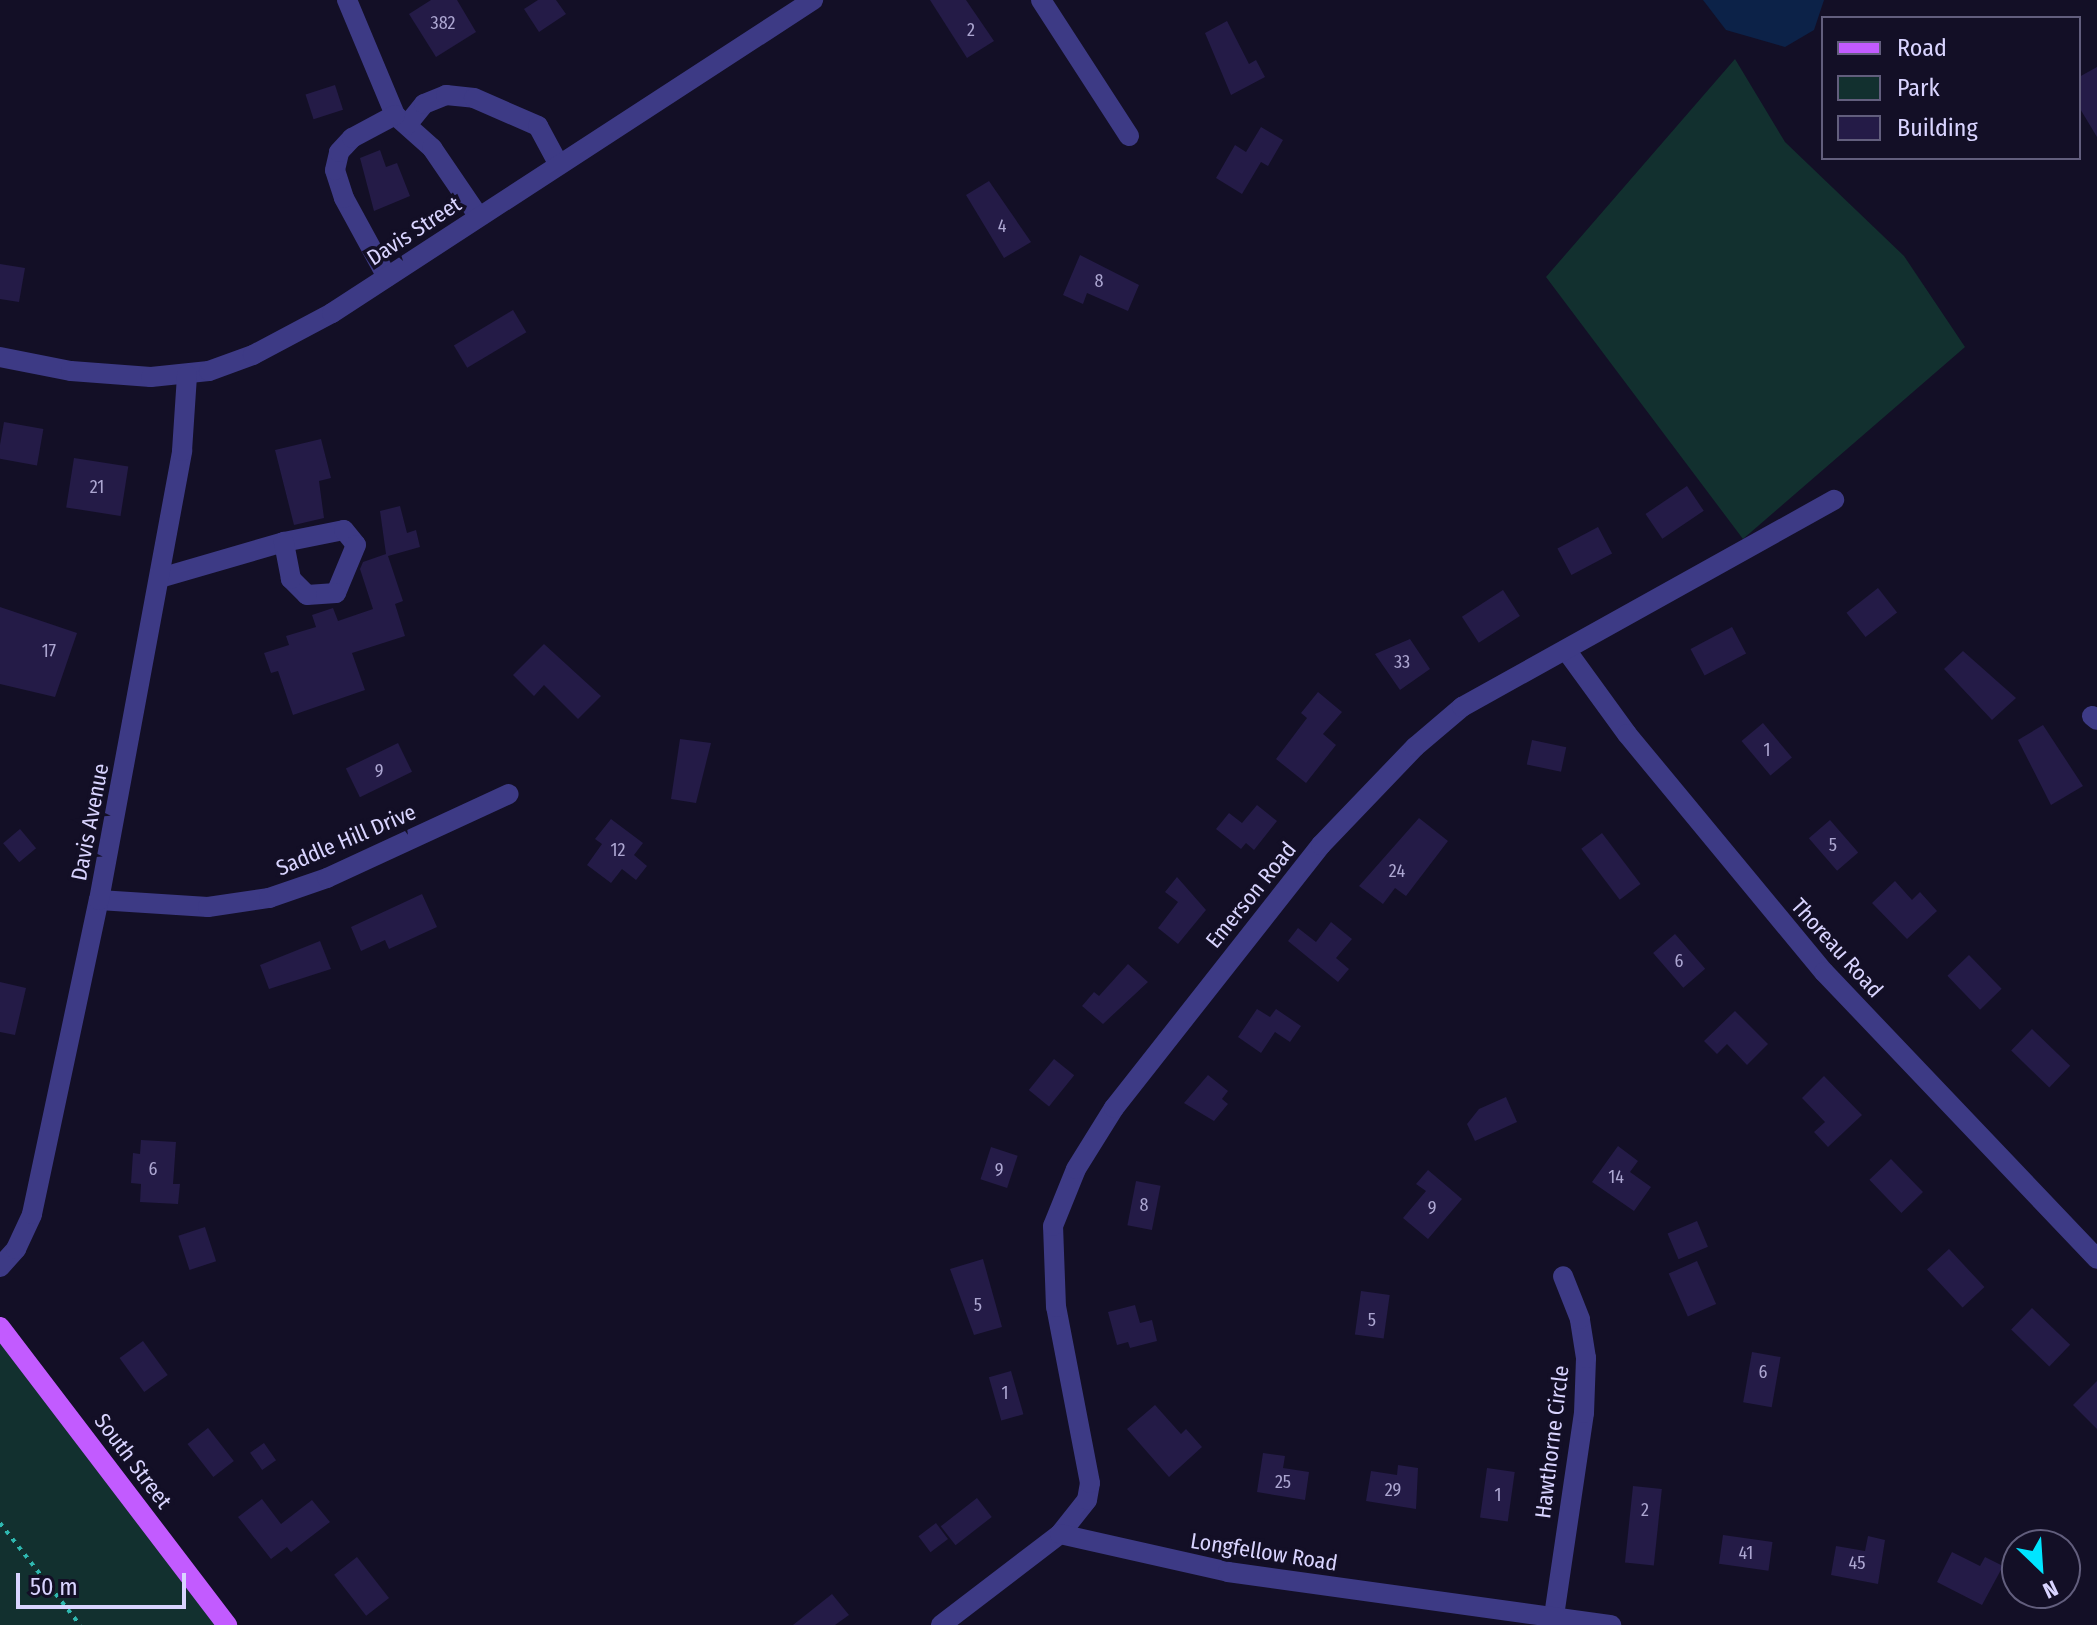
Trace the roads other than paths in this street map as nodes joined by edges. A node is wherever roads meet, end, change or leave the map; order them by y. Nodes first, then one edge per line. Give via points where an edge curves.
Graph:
1 (347, 0) edge
2 (813, 0) edge
3 (1041, 0) edge
4 (401, 120) junction
5 (1129, 136) dead end
6 (559, 165) junction
7 (479, 217) junction
8 (387, 277) junction
9 (0, 357) edge
10 (187, 375) junction
11 (1834, 500) dead end
12 (284, 542) dead end
13 (160, 578) junction
14 (1566, 650) junction
15 (509, 794) dead end
16 (99, 900) junction
17 (2097, 1259) edge
18 (0, 1267) edge
19 (1563, 1276) dead end
20 (0, 1327) edge
21 (1060, 1534) junction
22 (1554, 1616) junction
23 (227, 1625) edge
24 (941, 1625) edge
25 (1611, 1625) edge

1 - 4 street
2 - 6 street, Davis Street
3 - 5 street
4 - 6 street via 446,95 474,98 538,126
4 - 7 street via 432,148
4 - 8 street via 352,138 339,152 335,170 344,198
6 - 7 street, Davis Street
7 - 8 street, Davis Street
8 - 10 street, Davis Street via 278,343
9 - 10 street, Davis Street via 112,375
10 - 13 street, Davis Avenue via 182,451
11 - 14 street, Emerson Road
12 - 13 street
13 - 16 street, Davis Avenue
14 - 17 street, Thoreau Road via 1627,734 1824,972
14 - 21 street, Emerson Road via 1462,707 1368,794 1139,1075 1076,1169 1053,1226 1051,1252 1056,1307 1090,1483 1087,1500
15 - 16 street, Saddle Hill Drive via 327,878 269,898 208,907
16 - 18 street, Davis Avenue via 32,1214 16,1249
19 - 22 street, Hawthorne Circle via 1580,1319 1586,1358 1584,1413
20 - 23 main road, South Street
21 - 22 street, Longfellow Road via 1228,1572
21 - 24 street
22 - 25 street, Longfellow Road

